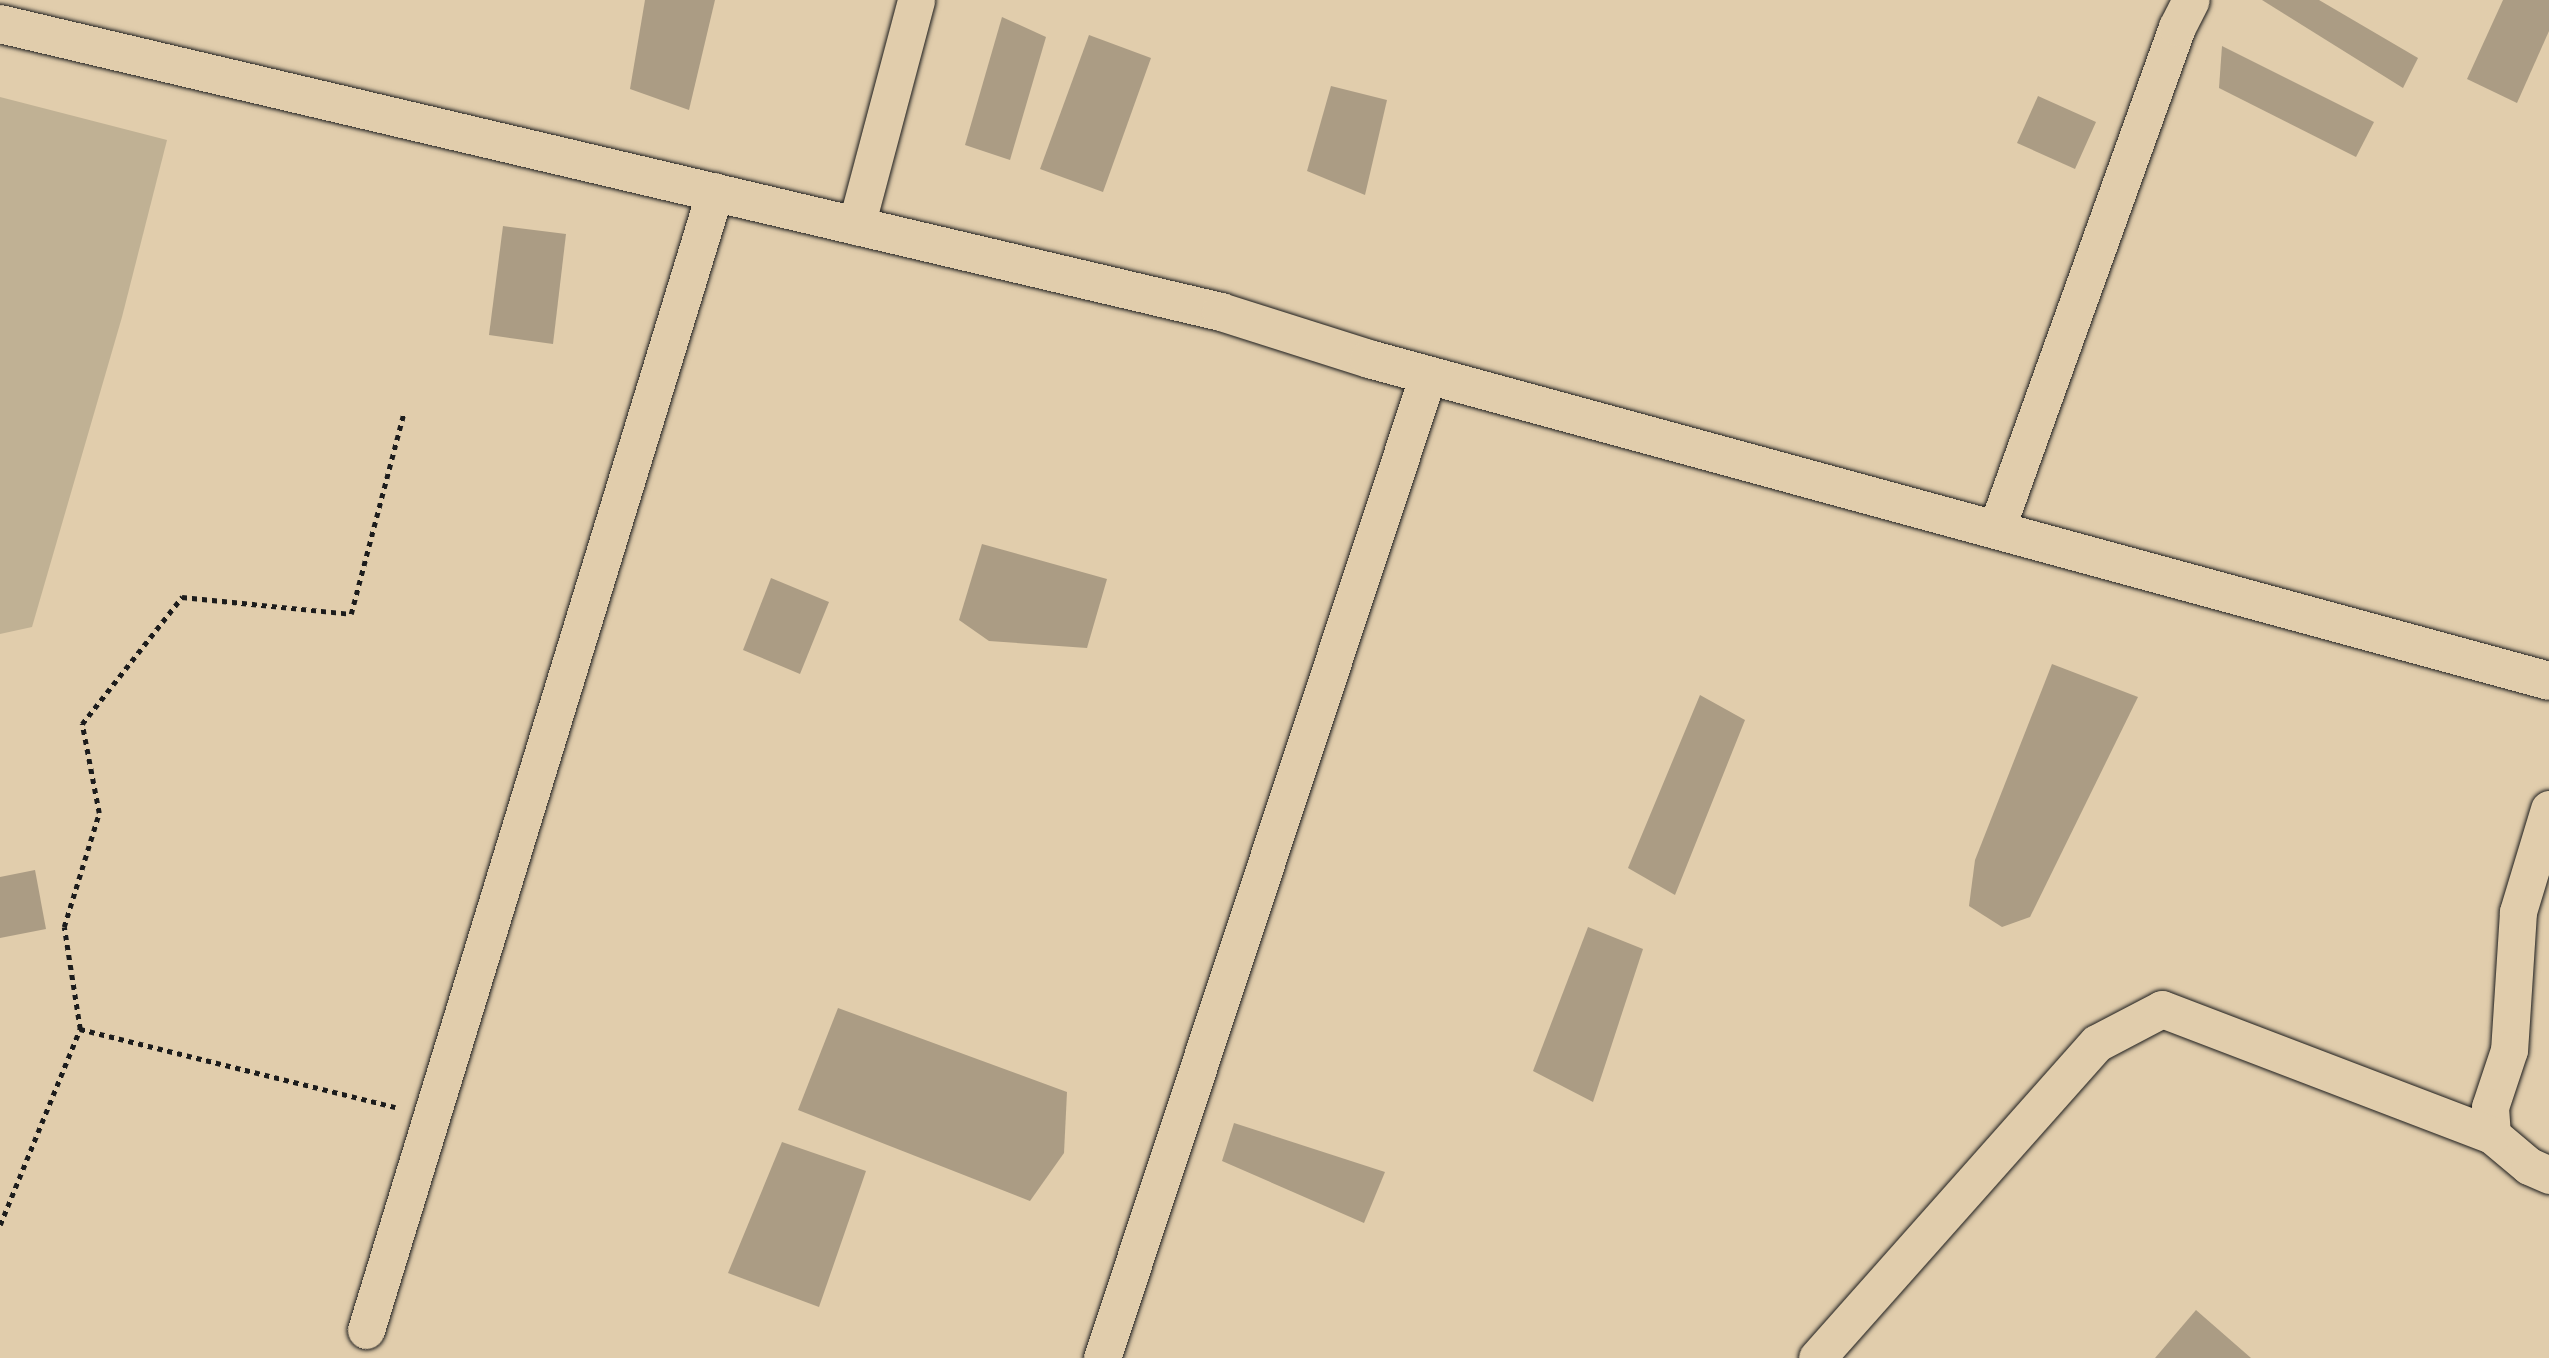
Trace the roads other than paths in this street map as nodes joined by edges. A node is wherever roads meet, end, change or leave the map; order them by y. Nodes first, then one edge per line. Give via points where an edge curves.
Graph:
1 (916, 0) edge
2 (2191, 0) edge
3 (0, 24) edge
4 (715, 191) junction
5 (856, 226) junction
6 (1428, 375) junction
7 (1997, 527) junction
8 (2549, 681) edge
9 (2549, 809) edge
10 (2492, 1135) junction
11 (2549, 1175) edge
12 (366, 1330) dead end
13 (1102, 1358) edge
14 (1817, 1358) edge

1 - 5 street
2 - 7 street via 2177,27
3 - 4 street
4 - 5 street
4 - 12 street
5 - 6 street via 1221,312
6 - 7 street
6 - 13 street
7 - 8 street
9 - 10 street via 2518,912 2509,1050 2490,1107
10 - 11 street via 2529,1166
10 - 14 street via 2162,1009 2097,1043

